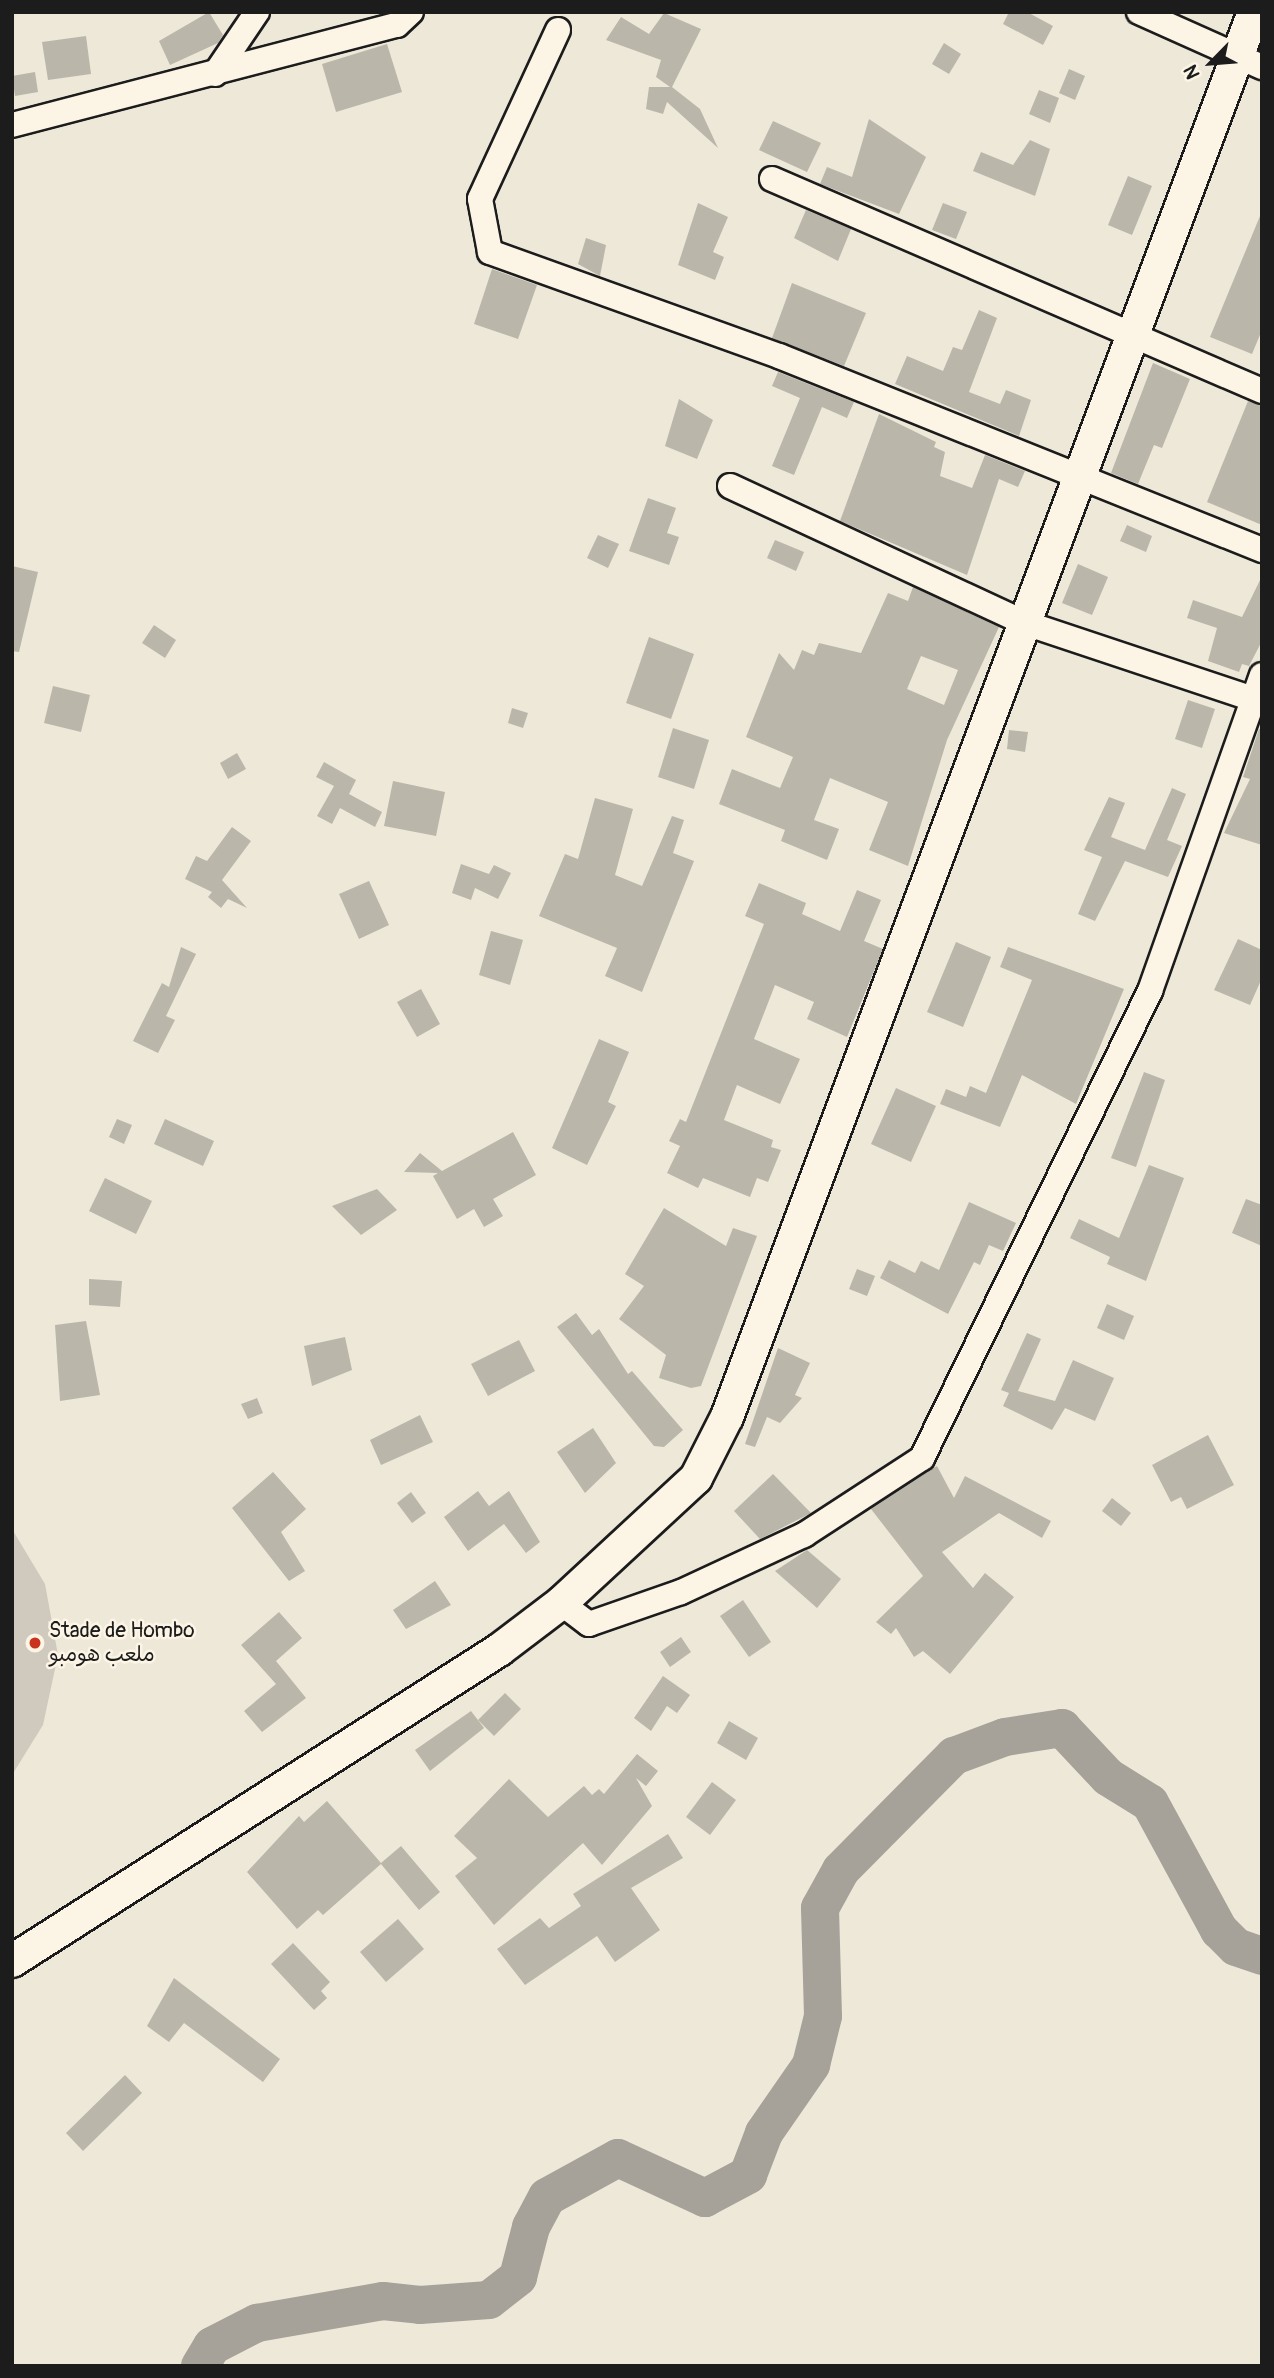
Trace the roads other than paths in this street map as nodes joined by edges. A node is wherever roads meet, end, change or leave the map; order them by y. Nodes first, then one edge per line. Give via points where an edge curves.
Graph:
1 (257, 12) edge
2 (411, 12) edge
3 (1139, 12) edge
4 (1254, 12) edge
5 (558, 30) dead end
6 (1248, 62) edge
7 (215, 74) junction
8 (12, 125) edge
9 (772, 179) dead end
10 (1131, 337) junction
11 (1262, 391) edge
12 (1079, 480) junction
13 (730, 486) dead end
14 (1262, 550) edge
15 (1026, 624) junction
16 (1262, 675) edge
17 (1253, 699) junction
18 (561, 1602) junction
19 (12, 1961) edge

1 - 7 street
2 - 7 street via 397,25
3 - 6 street
4 - 6 street
5 - 12 street via 481,199 490,252 779,356
6 - 10 street
7 - 8 street
9 - 10 street
10 - 11 street
10 - 12 street
12 - 14 street
12 - 15 street
13 - 15 street
15 - 17 street
15 - 18 street via 714,1450 659,1517
16 - 17 street
17 - 18 street via 1150,990 922,1458 804,1535 681,1592 589,1624
18 - 19 street via 499,1650

